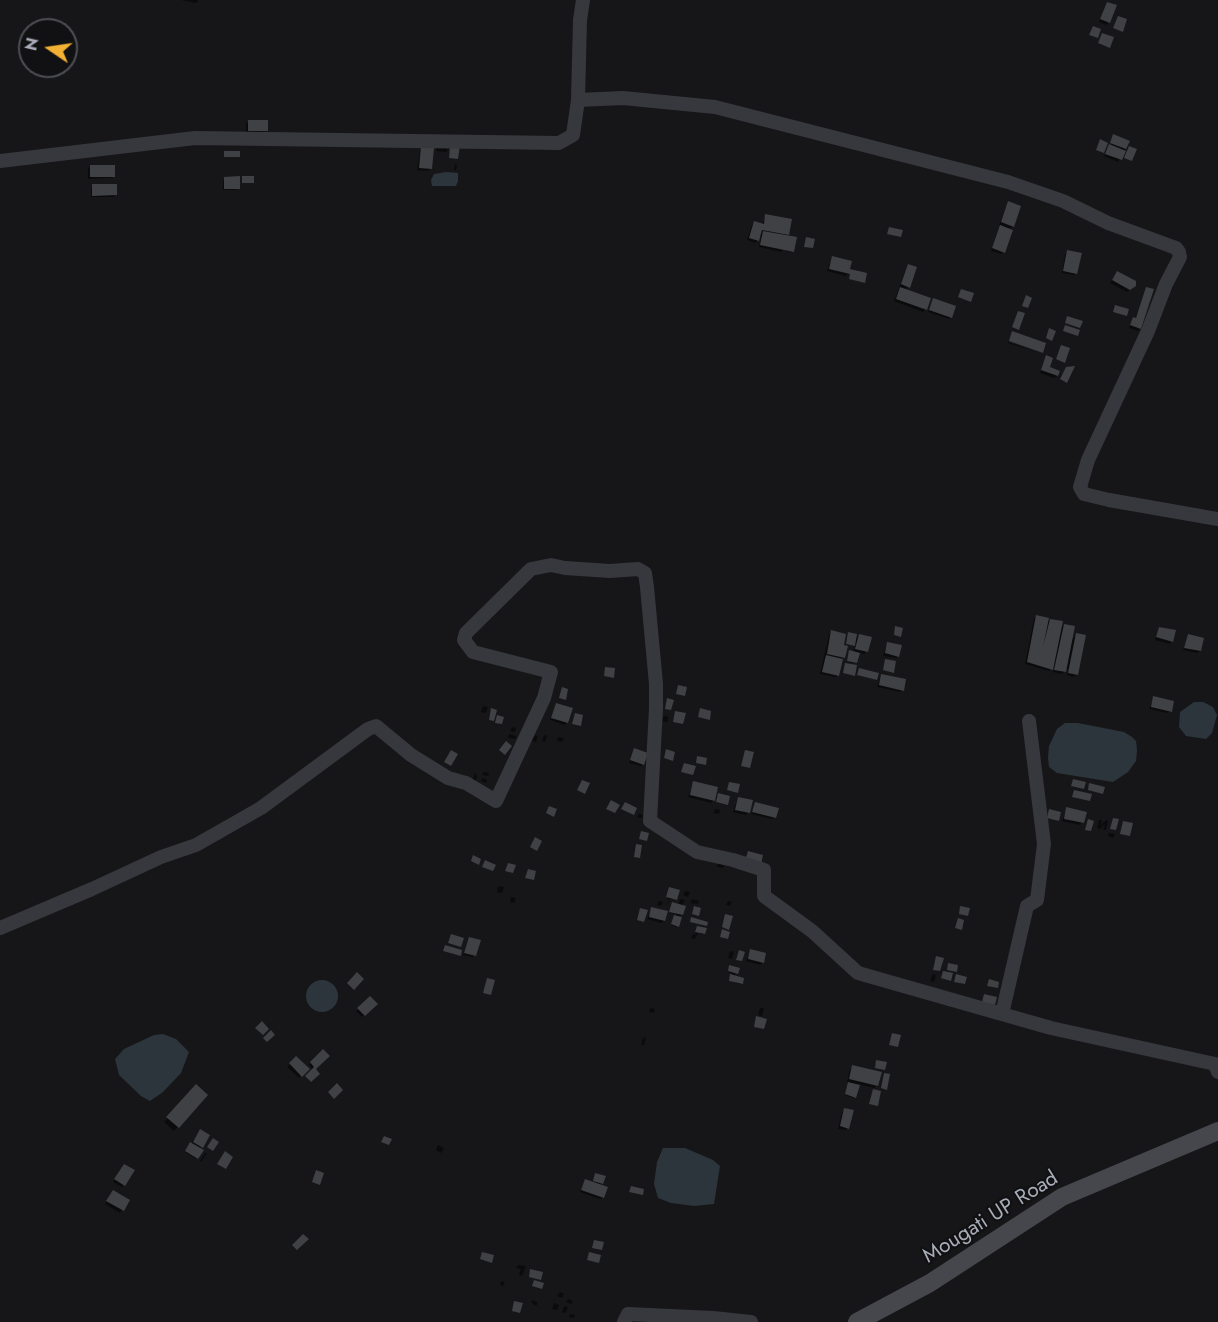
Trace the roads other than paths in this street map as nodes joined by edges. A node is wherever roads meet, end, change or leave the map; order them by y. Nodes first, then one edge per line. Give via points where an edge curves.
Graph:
1 (583, 0) edge
2 (578, 100) junction
3 (0, 161) edge
4 (1218, 519) edge
5 (1029, 721) dead end
6 (0, 928) edge
7 (1002, 1014) junction
8 (1218, 1072) edge
9 (1218, 1131) edge
10 (624, 1322) edge
11 (751, 1322) edge
12 (857, 1322) edge

1 - 2 street
2 - 3 street via 573,135 559,143 195,138
2 - 4 street via 623,98 736,113 1008,182 1176,248 1180,257 1088,460 1080,487 1084,494 1109,500
5 - 7 street via 1044,844 1037,900 1027,906
6 - 7 street via 161,857 196,846 261,808 376,726 411,755 496,801 544,698 551,672 473,652 464,640 466,633 531,570 551,565 638,569 645,573 656,684 650,821 697,852 764,870 764,896 858,972
7 - 8 street via 1052,1029 1215,1064
9 - 12 street, Mougati UP Road via 1062,1197 930,1283
10 - 11 street via 628,1314

